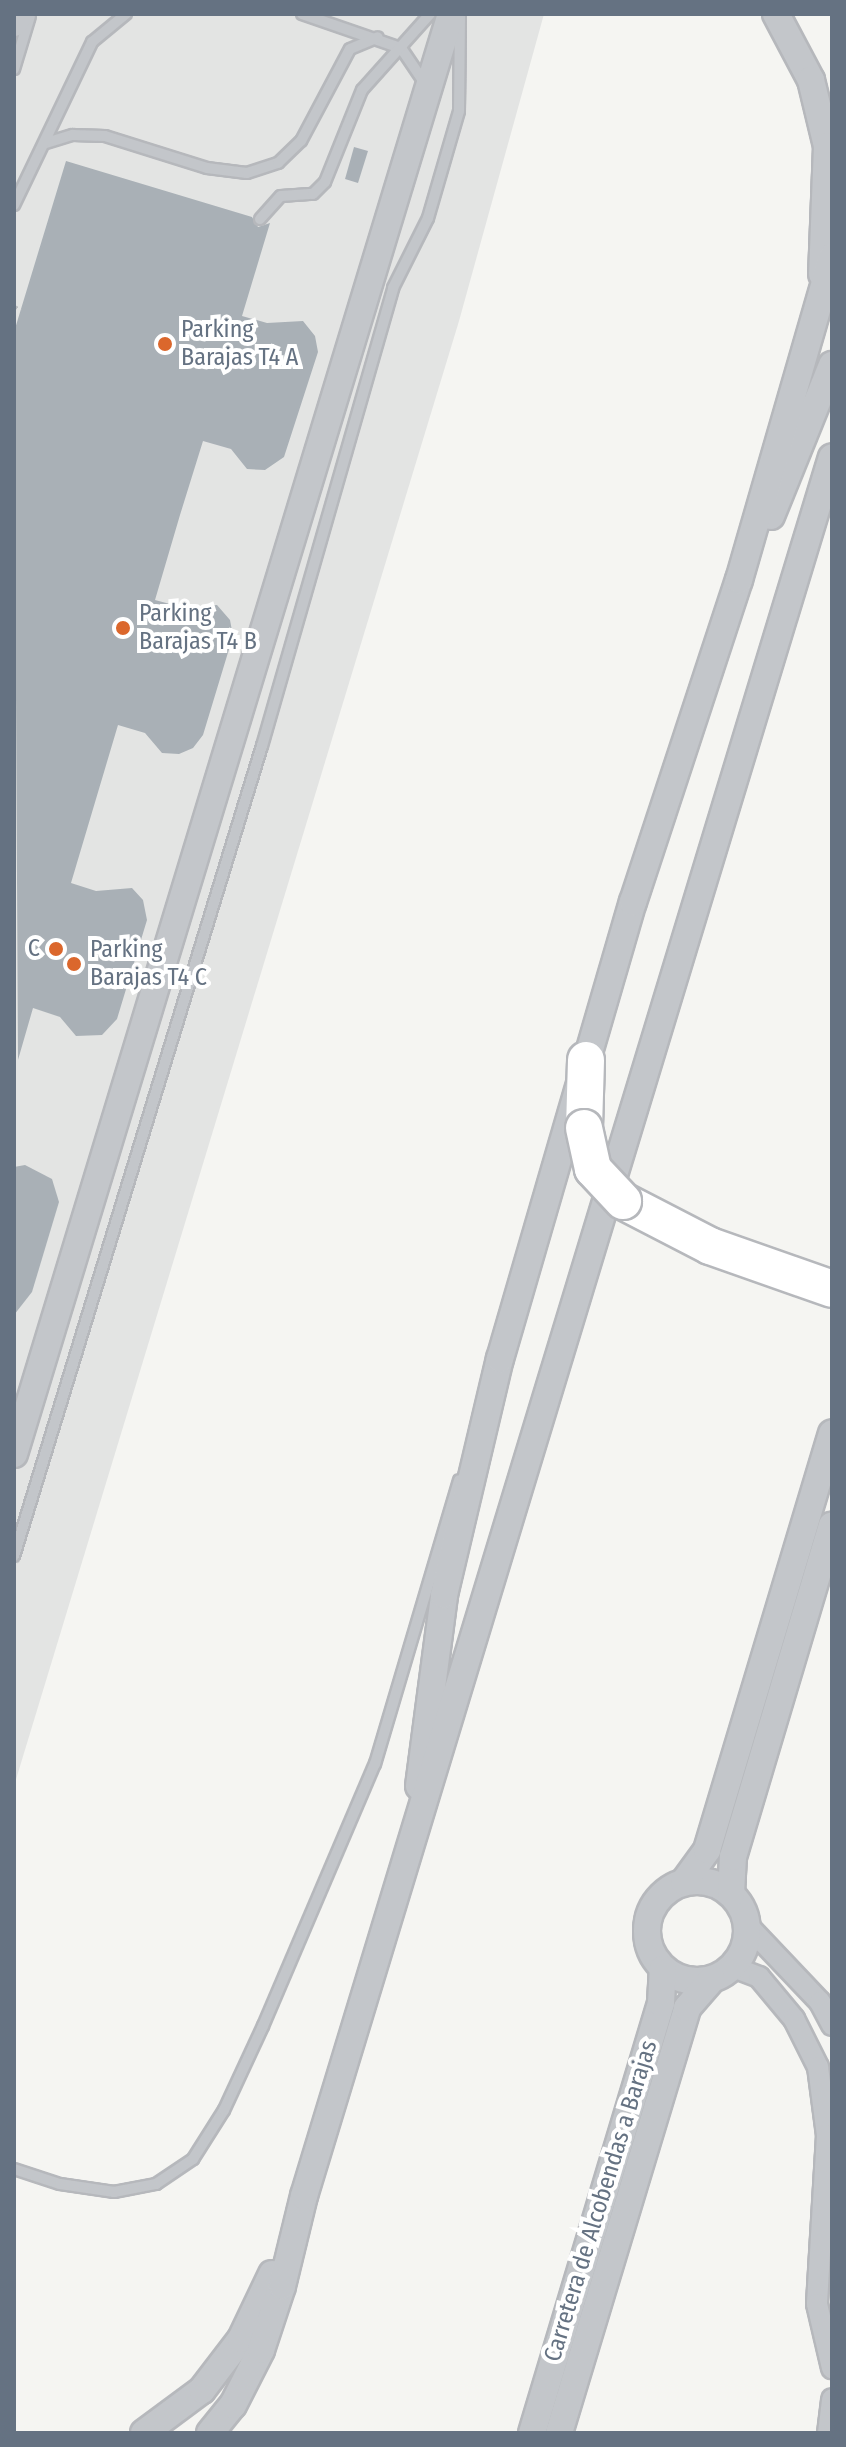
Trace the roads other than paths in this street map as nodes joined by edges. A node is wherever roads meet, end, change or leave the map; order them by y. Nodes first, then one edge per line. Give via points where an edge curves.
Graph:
1 (20, 14) edge
2 (31, 14) edge
3 (126, 14) edge
4 (302, 14) edge
5 (430, 14) edge
6 (451, 14) edge
7 (460, 14) edge
8 (776, 14) edge
9 (14, 23) edge
10 (378, 37) junction
11 (401, 48) junction
12 (14, 69) edge
13 (430, 93) junction
14 (46, 143) junction
15 (14, 205) edge
16 (260, 219) dead end
17 (832, 257) edge
18 (821, 289) junction
19 (832, 365) edge
20 (832, 457) edge
21 (739, 580) junction
22 (586, 1060) junction
23 (832, 1289) edge
24 (500, 1359) junction
25 (832, 1433) edge
26 (14, 1454) edge
27 (832, 1525) edge
28 (14, 1556) edge
29 (409, 1844) junction
30 (684, 1882) junction
31 (731, 1894) junction
32 (747, 1925) junction
33 (663, 1969) junction
34 (723, 1973) junction
35 (832, 2025) edge
36 (14, 2169) edge
37 (304, 2196) junction
38 (832, 2368) edge
39 (832, 2399) edge
40 (144, 2433) edge
41 (210, 2433) edge
42 (532, 2433) edge
43 (559, 2433) edge
44 (828, 2433) edge

1 - 9 street
2 - 12 lane
3 - 14 lane via 92,42
4 - 10 lane
5 - 11 lane
6 - 13 street
7 - 28 lane via 459,111 428,218 393,288 262,746
8 - 18 street via 811,80 827,146
10 - 11 lane
10 - 14 lane via 350,49 301,141 278,163 247,173 207,168 105,136 73,135
11 - 13 lane
11 - 16 lane via 362,90 325,182 313,194 281,196
13 - 26 street via 198,835
14 - 15 lane
17 - 18 street
18 - 21 street
19 - 21 street via 781,497
20 - 29 street via 437,1769
21 - 22 street
22 - 23 highway, bridge via 584,1128 593,1169 623,1201 686,1236
22 - 24 street
24 - 29 street via 444,1595
24 - 36 lane via 437,1546 375,1764 224,2110 193,2159 156,2184 114,2192 60,2184
25 - 30 street via 707,1850
27 - 31 street via 733,1857
29 - 37 street
30 - 31 street via 709,1883
30 - 33 street via 658,1898 646,1927 647,1942
31 - 32 street
32 - 34 street via 745,1947
32 - 35 street via 820,2002
33 - 34 street via 686,1980
33 - 42 street, Carretera de Alcobendas a Barajas via 661,2003
34 - 38 street via 759,1977 794,2019 818,2067 827,2135 817,2304
34 - 43 street, Carretera de Alcobendas a Barajas via 687,2008
37 - 40 street via 241,2339 202,2390
37 - 41 street via 261,2350 233,2405
39 - 44 street

